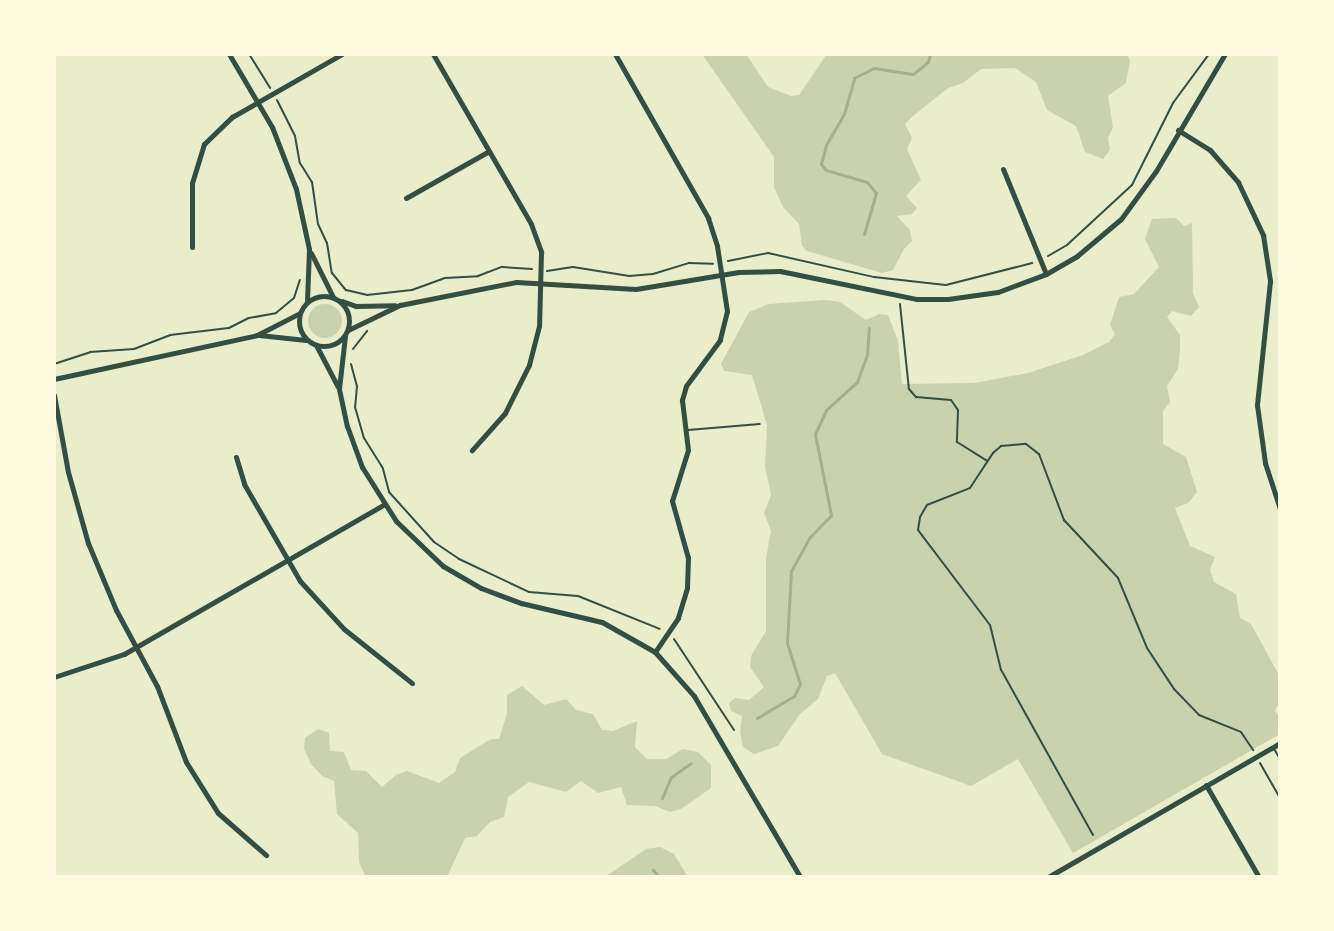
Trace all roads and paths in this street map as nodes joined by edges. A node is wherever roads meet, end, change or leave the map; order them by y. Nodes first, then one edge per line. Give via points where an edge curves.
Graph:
1 (229, 54) edge
2 (249, 54) edge
3 (342, 54) edge
4 (433, 54) edge
5 (615, 54) edge
6 (1209, 54) edge
7 (1225, 54) edge
8 (273, 94) junction
9 (258, 102) junction
10 (1178, 130) junction
11 (489, 151) junction
12 (1003, 169) dead end
13 (406, 198) dead end
14 (192, 248) dead end
15 (309, 249) junction
16 (1039, 260) junction
17 (720, 262) junction
18 (542, 270) junction
19 (723, 274) junction
20 (1046, 274) junction
21 (904, 280) junction
22 (297, 281) dead end
23 (542, 281) junction
24 (367, 295) junction
25 (902, 297) junction
26 (336, 298) junction
27 (307, 302) junction
28 (400, 305) junction
29 (368, 306) junction
30 (300, 313) junction
31 (370, 317) junction
32 (346, 333) junction
33 (257, 335) junction
34 (313, 343) junction
35 (54, 364) edge
36 (54, 380) edge
37 (339, 389) junction
38 (54, 395) edge
39 (760, 424) dead end
40 (685, 430) junction
41 (472, 450) dead end
42 (236, 457) dead end
43 (987, 461) junction
44 (383, 505) junction
45 (1280, 509) edge
46 (287, 560) junction
47 (668, 634) junction
48 (136, 647) junction
49 (655, 652) junction
50 (54, 676) edge
51 (412, 683) dead end
52 (734, 730) dead end
53 (1280, 743) edge
54 (1273, 747) junction
55 (1256, 756) junction
56 (1280, 759) edge
57 (1206, 785) junction
58 (1280, 798) edge
59 (1092, 835) dead end
60 (266, 855) dead end
61 (800, 877) edge
62 (1048, 877) edge
63 (1259, 877) edge

1 - 9 street
2 - 8 path
3 - 8 street
4 - 11 street
5 - 17 street via 703,208
6 - 16 path via 1173,104 1132,185 1067,245
7 - 10 street
8 - 9 street
8 - 24 path via 292,127 300,163 312,182 318,224 327,243 334,278 346,290
9 - 14 street via 217,128 204,144 192,183
9 - 15 street via 289,168
10 - 20 street via 1156,171 1121,219 1077,256
10 - 45 street via 1222,163 1248,198 1263,235 1270,281 1257,405 1265,463
11 - 13 street
11 - 18 street via 534,231
12 - 16 street
15 - 26 street
15 - 27 street
16 - 20 street
16 - 21 path via 956,284
17 - 18 path via 689,263 653,274 629,276 573,267
17 - 19 street
17 - 21 path via 768,253
18 - 23 street
18 - 24 path via 502,267 478,276 445,278 412,290
19 - 23 street via 636,289
19 - 25 street via 802,274
19 - 40 street via 724,327 720,340 686,386 682,400
20 - 25 street via 998,292 969,297
21 - 25 path
22 - 35 path via 294,298 276,313 206,333 170,335 134,349 90,352
23 - 28 street via 494,286
23 - 41 street via 536,344 521,385 498,422
24 - 29 path
25 - 43 path via 899,317 909,389 916,397 951,400 958,411 957,442
26 - 27 street via 319,296
26 - 29 street
26 - 32 street via 350,317
27 - 30 street
28 - 29 street
28 - 31 street
30 - 33 street
30 - 34 street via 301,332
31 - 32 street
31 - 47 path via 372,328 357,340 351,358 360,426 383,469 389,492 434,542 459,559 529,592 578,596
32 - 34 street via 328,346
32 - 37 street
33 - 34 street via 287,335
33 - 36 street
34 - 37 street
37 - 44 street via 354,447
38 - 48 street via 68,472 88,543
39 - 40 lane
40 - 47 street via 686,464 672,501 689,571 684,603
42 - 46 street via 240,476
43 - 55 path via 997,449 1008,444 1026,444 1039,454 1064,520 1124,589 1142,637 1161,671 1199,716 1241,732
43 - 59 path via 965,492 927,506 920,518 920,534 990,625 1000,670
44 - 46 street
44 - 49 street via 418,544 461,578 521,603 602,622
46 - 48 street
46 - 51 street via 328,614
47 - 49 street
47 - 52 path via 684,651
48 - 50 street via 105,662
48 - 60 street via 157,686 186,762 205,795 232,829
49 - 61 street via 694,696
53 - 54 street
54 - 55 street
54 - 56 lane
55 - 57 street
55 - 58 path
57 - 62 street
57 - 63 street

